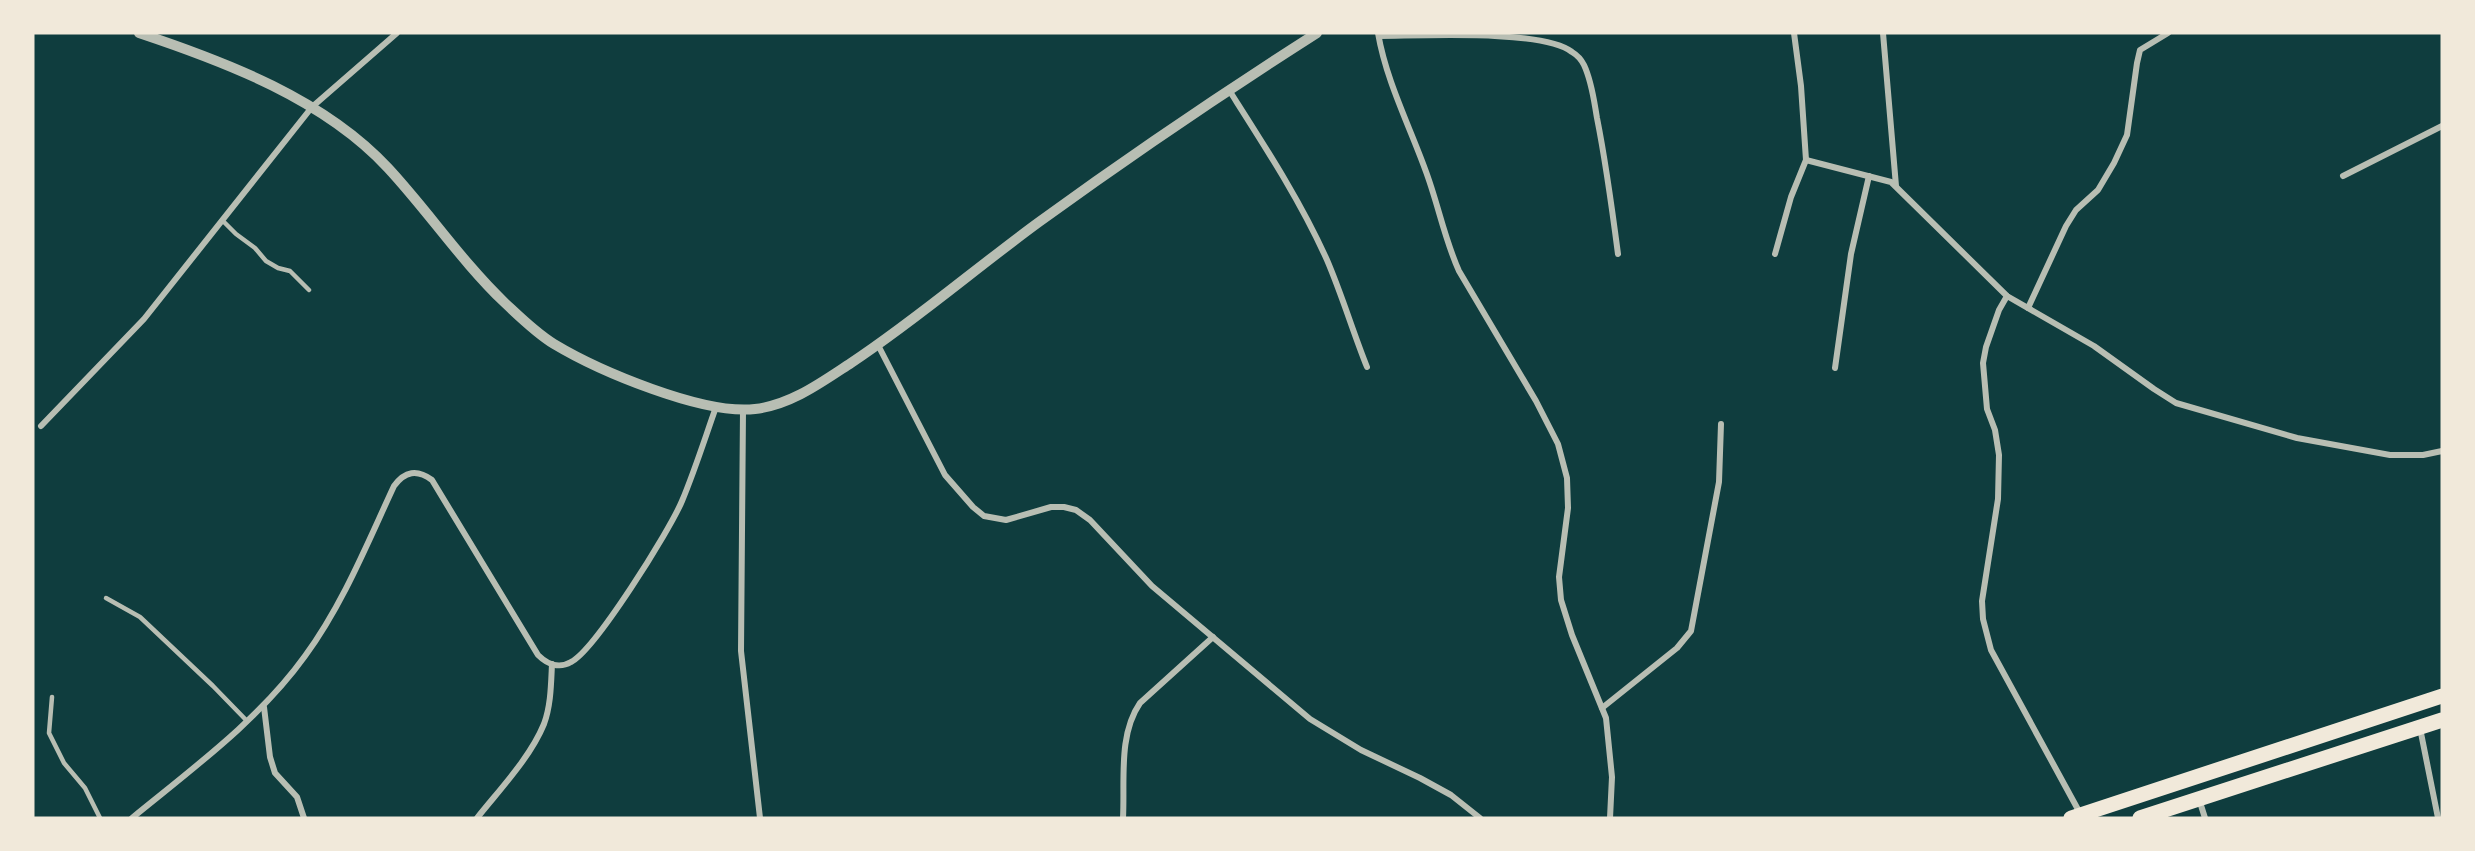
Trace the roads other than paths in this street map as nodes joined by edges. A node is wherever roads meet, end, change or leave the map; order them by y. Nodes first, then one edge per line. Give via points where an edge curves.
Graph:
1 (139, 33) edge
2 (397, 33) edge
3 (1317, 33) edge
4 (1794, 33) edge
5 (1883, 33) edge
6 (2168, 33) edge
7 (1378, 34) edge
8 (1229, 90) junction
9 (312, 107) junction
10 (2442, 126) edge
11 (1806, 160) junction
12 (1869, 176) junction
13 (2343, 176) dead end
14 (1896, 186) junction
15 (222, 220) junction
16 (1618, 254) dead end
17 (1775, 254) dead end
18 (309, 290) dead end
19 (2007, 296) junction
20 (2028, 308) junction
21 (878, 345) junction
22 (1367, 367) dead end
23 (1835, 368) dead end
24 (716, 406) junction
25 (742, 410) junction
26 (1721, 423) dead end
27 (41, 426) dead end
28 (2442, 451) edge
29 (106, 598) dead end
30 (1213, 637) junction
31 (552, 664) junction
32 (2442, 696) edge
33 (52, 697) dead end
34 (264, 706) junction
35 (1602, 708) junction
36 (2442, 720) edge
37 (246, 721) junction
38 (2420, 727) junction
39 (2199, 799) junction
40 (2173, 813) edge
41 (2076, 816) edge
42 (100, 818) edge
43 (132, 818) edge
44 (304, 818) edge
45 (477, 818) edge
46 (760, 818) edge
47 (1123, 818) edge
48 (1480, 818) edge
49 (1610, 818) edge
50 (2140, 818) edge
51 (2205, 818) edge
52 (2438, 818) edge

1 - 9 street via 203,55
2 - 9 street
3 - 8 street
4 - 11 street
5 - 14 street
6 - 20 street via 2140,50 2127,135 2098,190 2076,210 2066,226
7 - 16 street via 1493,36 1547,42 1573,52 1590,80
7 - 35 street via 1454,261 1558,444 1567,478 1568,508 1559,577 1561,600
8 - 21 street via 1040,222
8 - 22 street via 1307,219 1328,262
9 - 15 street
9 - 24 street via 386,165 501,299 542,336 597,366 652,389
10 - 13 street
11 - 12 street
11 - 17 street
12 - 14 street
12 - 23 street via 1851,254
14 - 19 street
15 - 18 lane via 266,261 290,271
15 - 27 street via 144,319
19 - 20 street
19 - 41 street via 1992,328 1983,363 1987,409 1999,454 1998,499 1982,601 1983,619 1992,650
20 - 28 street via 2094,346 2176,403 2297,438 2390,455
21 - 25 street via 812,389 775,404
21 - 30 street via 945,475 973,507 984,516 1006,520 1051,507 1076,510 1152,586
24 - 25 street
24 - 31 street via 682,502 660,544 595,639 570,663
25 - 46 street via 741,651
26 - 35 street via 1719,482 1691,631 1677,648
29 - 37 lane via 140,617
30 - 47 street via 1134,712 1126,737
30 - 48 street via 1310,718 1361,750 1451,795
31 - 34 street via 538,655 432,480 423,473 412,472 394,486 344,593 305,656
31 - 45 street via 544,724
32 - 41 highway
33 - 42 lane via 49,733
34 - 37 street
34 - 44 street via 275,773 297,797
35 - 49 street via 1610,744
36 - 38 highway
37 - 43 street
38 - 39 highway
38 - 52 street
39 - 40 highway
39 - 51 street
40 - 50 highway

